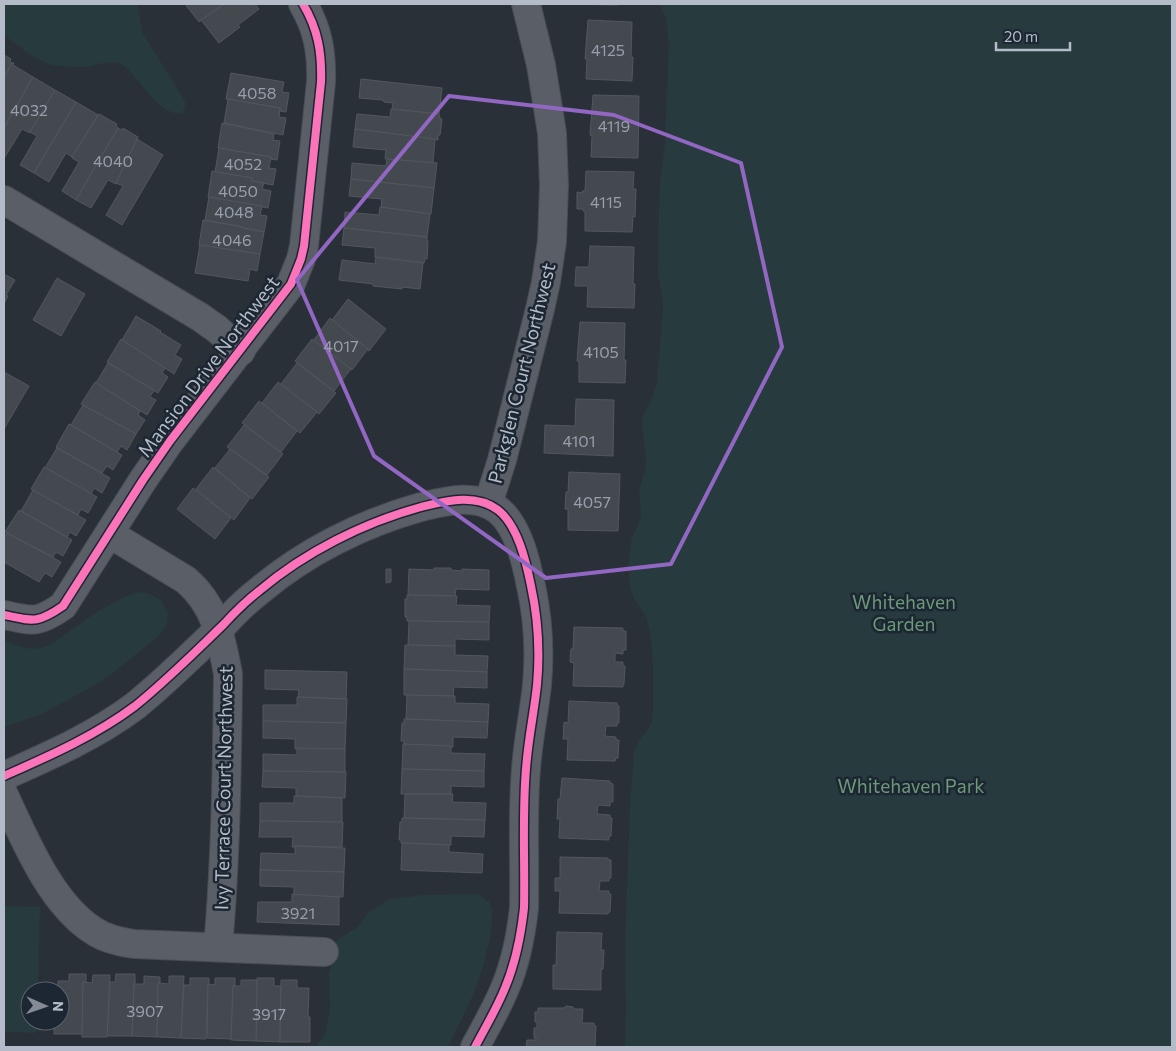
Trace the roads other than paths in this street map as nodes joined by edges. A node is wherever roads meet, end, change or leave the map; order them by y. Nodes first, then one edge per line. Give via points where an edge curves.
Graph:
1 (303, 4) edge
2 (526, 4) edge
3 (4, 200) edge
4 (241, 350) junction
5 (488, 504) junction
6 (110, 534) junction
7 (4, 615) edge
8 (218, 630) junction
9 (4, 776) edge
10 (4, 796) edge
11 (218, 947) junction
12 (324, 952) dead end
13 (475, 1047) edge

1 - 4 street, Mansion Drive Northwest via 320,46 321,82 302,259 291,284
2 - 5 street, Parkglen Court Northwest via 551,125 552,241 540,309
3 - 4 street via 200,317
4 - 6 street, Mansion Drive Northwest via 170,441
5 - 8 street via 455,500 407,511 358,530 278,575
5 - 13 street via 505,517 522,551 535,609 538,653 523,812 524,908 518,949 510,976
6 - 7 street, Mansion Drive Northwest via 63,606 39,619
6 - 8 street via 186,580 207,604
8 - 9 street via 161,684 113,721 72,745
8 - 11 street, Ivy Terrace Court Northwest via 228,674 224,857
10 - 11 street via 49,883 74,915 95,932 134,944
11 - 12 street

